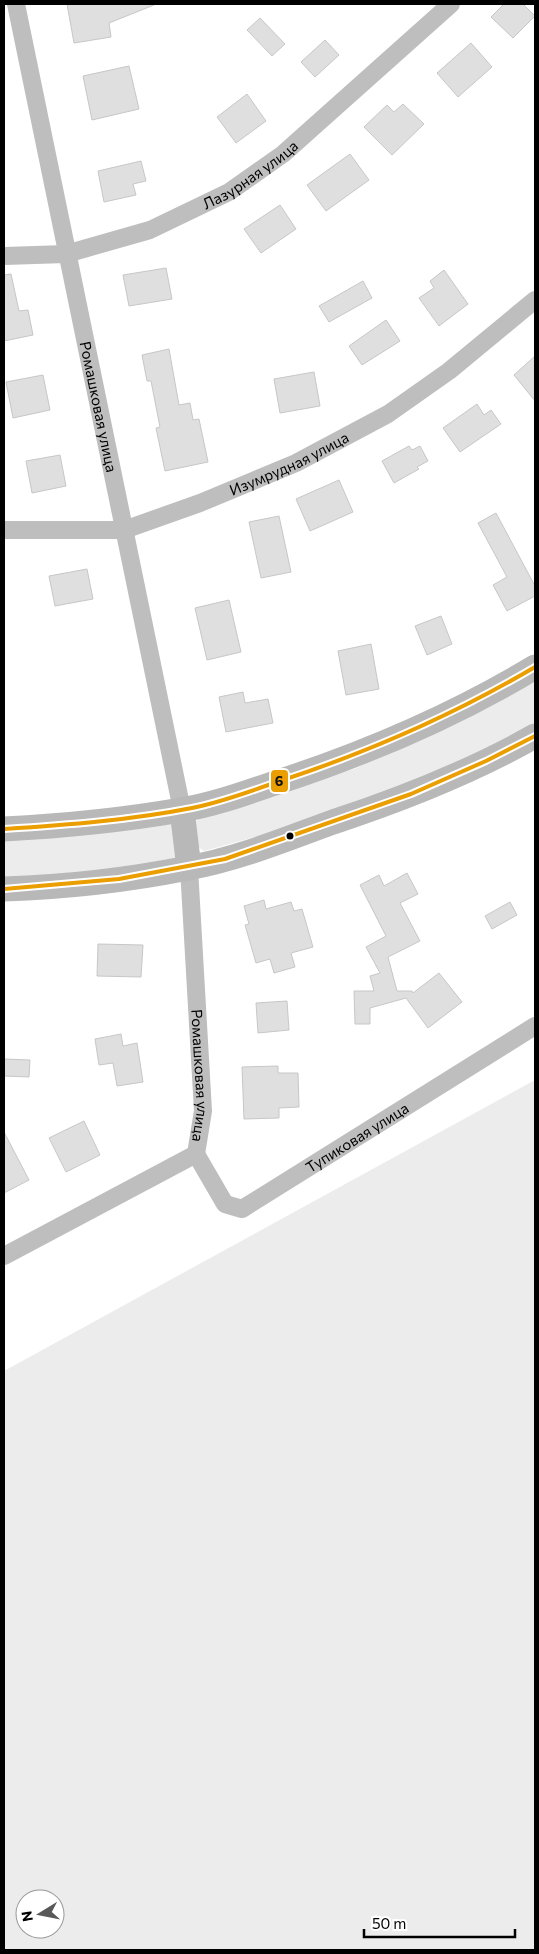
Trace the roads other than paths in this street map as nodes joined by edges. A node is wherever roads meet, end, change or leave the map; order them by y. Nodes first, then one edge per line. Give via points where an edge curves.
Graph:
1 (16, 4) edge
2 (451, 4) edge
3 (66, 254) junction
4 (4, 256) edge
5 (535, 300) edge
6 (4, 530) edge
7 (124, 530) junction
8 (535, 667) edge
9 (535, 736) edge
10 (182, 810) junction
11 (4, 829) edge
12 (189, 868) junction
13 (4, 888) edge
14 (535, 1026) edge
15 (196, 1154) junction
16 (4, 1256) edge

1 - 3 street, Ромашковая улица
2 - 3 street, Лазурная улица via 283,154 229,192 150,230
3 - 4 street, Лазурная улица
3 - 7 street, Ромашковая улица
5 - 7 street, Изумрудная улица via 449,371 388,414 296,462 200,503
6 - 7 street, Изумрудная улица
7 - 10 street, Ромашковая улица
8 - 10 main road via 483,698 405,736 339,763
9 - 12 main road via 491,761 389,803 251,851
10 - 11 main road
10 - 12 main road
12 - 13 main road via 52,888
12 - 15 street, Ромашковая улица via 203,1111
14 - 15 street, Тупиковая улица via 242,1209 225,1204
15 - 16 street, Ромашковая улица

